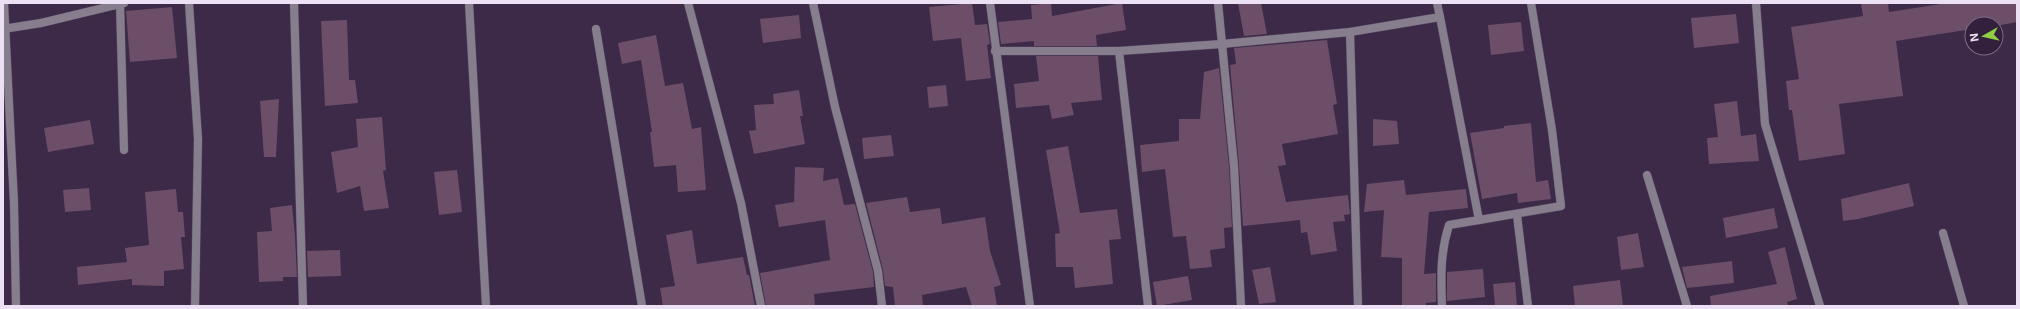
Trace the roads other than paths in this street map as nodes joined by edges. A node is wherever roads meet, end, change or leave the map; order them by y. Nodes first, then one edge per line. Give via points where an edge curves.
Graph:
1 (4, 3) edge
2 (121, 3) edge
3 (189, 3) edge
4 (294, 3) edge
5 (469, 3) edge
6 (688, 3) edge
7 (813, 3) edge
8 (990, 3) edge
9 (1218, 3) edge
10 (1437, 3) edge
11 (1531, 3) edge
12 (1756, 3) edge
13 (1440, 16) junction
14 (4, 29) edge
15 (596, 29) dead end
16 (1350, 32) junction
17 (1222, 44) junction
18 (996, 51) junction
19 (1119, 51) junction
20 (124, 150) dead end
21 (1647, 175) dead end
22 (1516, 215) junction
23 (1479, 220) junction
24 (1943, 232) dead end
25 (16, 306) edge
26 (195, 306) edge
27 (303, 306) edge
28 (486, 306) edge
29 (642, 306) edge
30 (761, 306) edge
31 (882, 306) edge
32 (1030, 306) edge
33 (1148, 306) edge
34 (1241, 306) edge
35 (1358, 306) edge
36 (1442, 306) edge
37 (1528, 306) edge
38 (1686, 306) edge
39 (1820, 306) edge
40 (1964, 306) edge

1 - 14 street
2 - 14 street via 41,24
2 - 20 street
3 - 26 street via 198,139
4 - 27 street
5 - 28 street
6 - 30 street via 741,203
7 - 31 street via 835,107 878,271
8 - 18 street
9 - 17 street
10 - 13 street
11 - 22 street via 1552,130 1561,206
12 - 39 street via 1764,124
13 - 16 street
13 - 23 street
14 - 25 street via 14,203
15 - 29 street
16 - 17 street
16 - 35 street
17 - 19 street
17 - 34 street via 1234,166
18 - 19 street
18 - 32 street
19 - 33 street
21 - 38 street
22 - 23 street
22 - 37 street
23 - 36 street via 1449,226 1440,264
24 - 40 street

